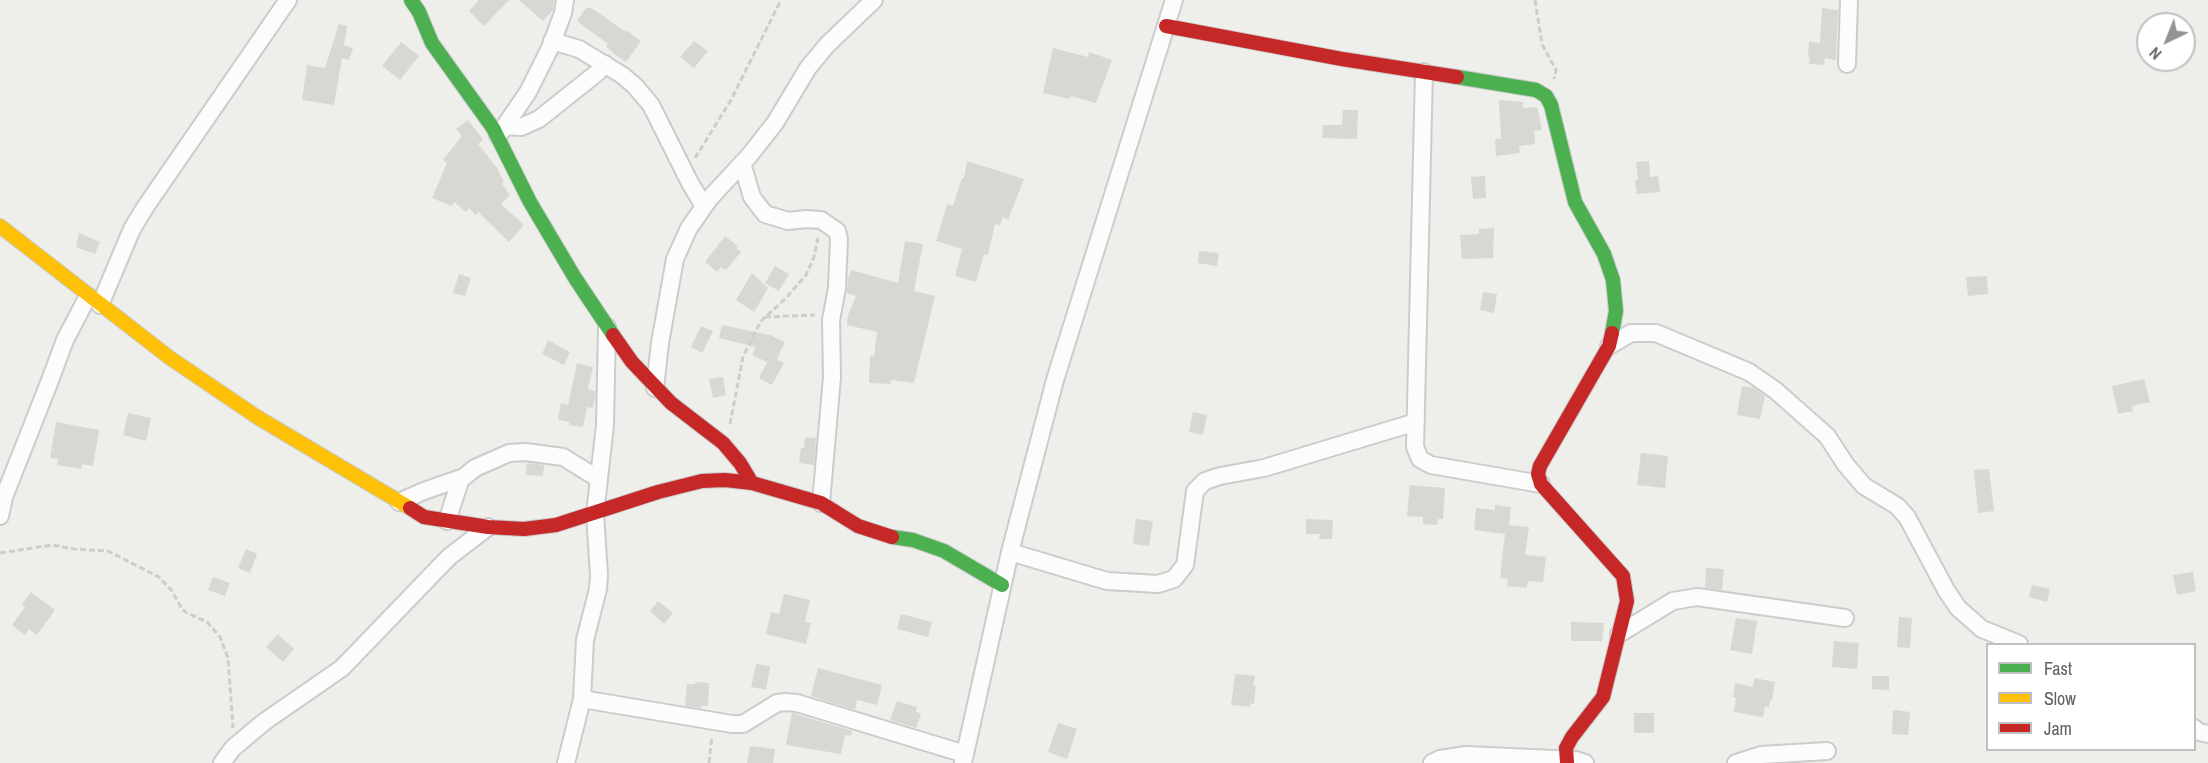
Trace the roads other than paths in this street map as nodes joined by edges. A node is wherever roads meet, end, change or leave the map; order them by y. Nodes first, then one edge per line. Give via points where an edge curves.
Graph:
1 (288, 0) edge
2 (411, 0) edge
3 (565, 0) edge
4 (874, 0) edge
5 (1174, 0) edge
6 (1849, 0) edge
7 (1166, 26) junction
8 (552, 41) junction
9 (605, 64) junction
10 (1847, 64) dead end
11 (1424, 72) junction
12 (502, 131) junction
13 (742, 164) junction
14 (704, 206) junction
15 (0, 226) edge
16 (94, 300) junction
17 (607, 327) junction
18 (1609, 346) junction
19 (655, 388) junction
20 (1416, 422) junction
21 (461, 478) junction
22 (599, 479) junction
23 (752, 483) junction
24 (1541, 484) junction
25 (399, 502) junction
26 (821, 503) junction
27 (595, 514) junction
28 (0, 516) edge
29 (447, 521) junction
30 (488, 527) junction
31 (1010, 552) junction
32 (1002, 585) junction
33 (1845, 618) dead end
34 (1619, 634) junction
35 (2015, 643) edge
36 (582, 699) junction
37 (1827, 751) dead end
38 (964, 759) edge
39 (1566, 761) edge
40 (222, 763) edge
41 (566, 763) edge
42 (1432, 763) edge
43 (1585, 763) edge
44 (1737, 763) edge

1 - 16 street via 146,206
2 - 12 street via 432,43
3 - 8 street
4 - 13 street via 808,69 775,123
5 - 7 street
6 - 10 street
7 - 11 street
7 - 31 street via 1055,380
8 - 9 street via 579,49
8 - 12 street via 528,92
9 - 12 street via 540,119
9 - 14 street via 629,81 651,105
11 - 18 street via 1536,90 1546,96 1575,202 1604,254 1613,280 1616,311
11 - 20 street
12 - 17 street via 549,236
13 - 14 street
13 - 26 street via 752,197 765,214 788,221 821,220 837,231 840,255 832,318 832,377
14 - 19 street via 675,258
15 - 16 street
16 - 25 street via 257,417
16 - 28 street via 65,340
17 - 19 street
17 - 22 street
18 - 24 street via 1540,466
18 - 35 street via 1631,333 1656,333 1749,372 1775,390 1827,436 1864,486 1897,506 1958,608 1983,628
19 - 23 street via 723,442
20 - 24 street via 1415,447 1420,459 1431,465
20 - 31 street via 1264,468 1205,481 1195,491 1185,565 1174,579 1158,584 1107,581
21 - 22 street via 493,459 526,452 563,457
21 - 25 street
21 - 29 street
22 - 27 street
23 - 26 street
23 - 27 street via 702,481
24 - 34 street via 1623,576 1627,601
25 - 29 street via 424,518
26 - 32 street via 858,526 944,551
27 - 30 street via 524,529
27 - 36 street via 598,590 585,640
29 - 30 street
30 - 40 street via 449,557 342,668 264,722 233,748
31 - 32 street
32 - 38 street
33 - 34 street via 1697,597 1673,601
34 - 39 street via 1603,697 1572,737 1566,748
36 - 38 street via 732,724 743,724 777,703 797,703
36 - 41 street
37 - 44 street via 1761,756
39 - 42 street via 1466,756
39 - 43 street

